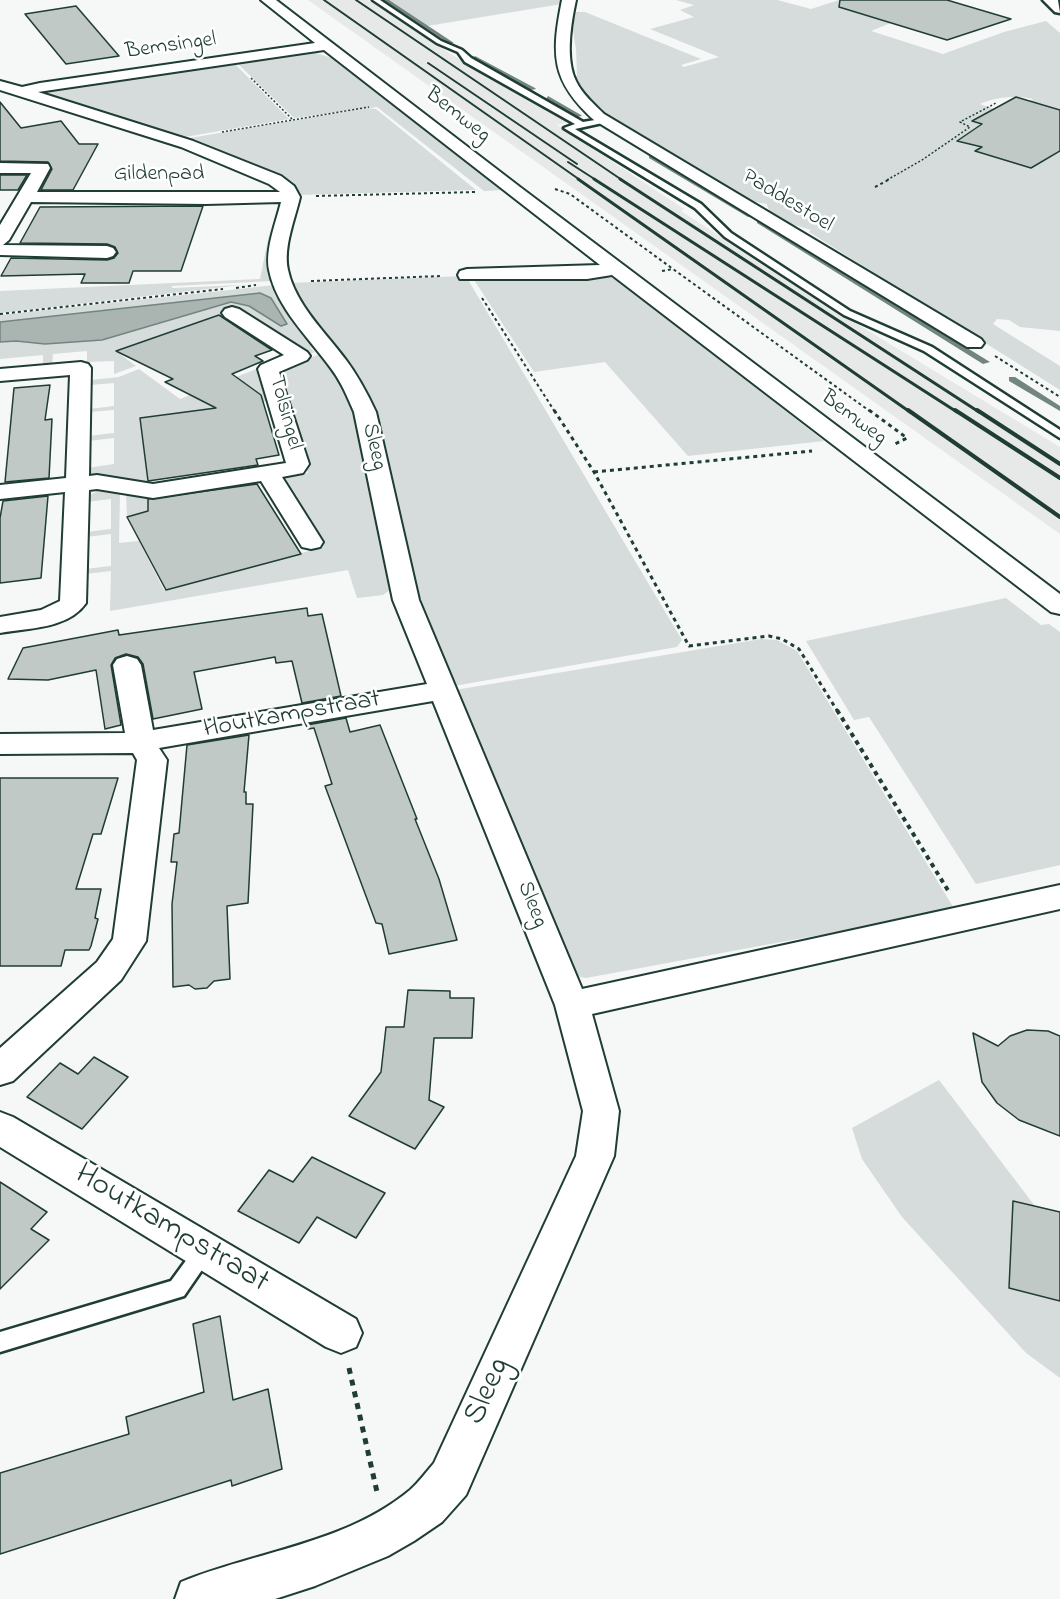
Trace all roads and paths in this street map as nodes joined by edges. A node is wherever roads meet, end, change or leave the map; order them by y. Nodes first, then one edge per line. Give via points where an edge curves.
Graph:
1 (268, 0) edge
2 (376, 0) edge
3 (569, 0) edge
4 (1050, 0) edge
5 (1060, 9) edge
6 (326, 46) junction
7 (232, 60) junction
8 (11, 89) edge
9 (996, 103) dead end
10 (378, 109) dead end
11 (293, 120) junction
12 (604, 120) junction
13 (582, 125) junction
14 (176, 140) junction
15 (0, 168) edge
16 (472, 185) dead end
17 (875, 187) dead end
18 (481, 192) dead end
19 (26, 197) junction
20 (291, 197) junction
21 (0, 240) edge
22 (0, 250) edge
23 (107, 252) dead end
24 (624, 274) junction
25 (467, 275) joint
26 (232, 313) dead end
27 (974, 343) joint
28 (0, 375) edge
29 (1060, 398) edge
30 (1060, 435) edge
31 (849, 447) junction
32 (895, 449) dead end
33 (594, 472) junction
34 (268, 474) junction
35 (77, 483) junction
36 (0, 492) edge
37 (311, 542) dead end
38 (1060, 606) edge
39 (0, 625) edge
40 (127, 666) dead end
41 (443, 690) junction
42 (141, 743) junction
43 (0, 744) edge
44 (1060, 897) edge
45 (966, 918) junction
46 (572, 1005) junction
47 (0, 1070) edge
48 (0, 1128) edge
49 (205, 1251) junction
50 (341, 1333) joint
51 (0, 1342) edge
52 (386, 1534) junction
53 (198, 1599) edge

1 - 6 street, Bemweg
2 - 13 lane via 439,42 460,51 468,60
3 - 12 street, Paddestoel via 566,77 584,103
4 - 5 main road
6 - 7 street, Bemsingel
6 - 24 street, Bemweg
7 - 8 street, Bemsingel
7 - 11 path
8 - 14 street
9 - 17 path via 960,123 970,127
10 - 11 path via 370,107
11 - 14 path
12 - 13 lane
12 - 27 street, Paddestoel
13 - 30 lane via 568,128 698,206 728,236 847,313 928,349
14 - 20 street via 275,180
15 - 19 street via 42,168
16 - 18 path
19 - 20 street, Gildenpad
19 - 21 street
20 - 41 street, Sleeg via 278,252 282,282 295,307 354,387 364,412 406,600
22 - 23 street
24 - 25 street
24 - 31 street, Bemweg
24 - 32 path via 673,269 903,434 907,438 892,445
25 - 33 path
26 - 34 street, Tolsingel via 300,356 268,369 298,464 289,471
27 - 29 path
28 - 35 street via 81,368
31 - 33 path
31 - 38 street, Bemweg
33 - 45 path via 689,646 769,636 799,649
34 - 35 street, Tolsingel via 153,491 105,482
34 - 37 street, Tolsingel
35 - 36 street, Tolsingel
35 - 39 street via 73,603 58,614
40 - 42 street
41 - 42 street, Houtkampstraat
41 - 46 street, Sleeg
42 - 43 street, Houtkampstraat
42 - 47 street via 152,760 129,941 109,971
44 - 45 street
45 - 46 street
46 - 52 street, Sleeg via 601,1111 595,1156 450,1479 424,1508
48 - 49 street, Houtkampstraat
49 - 50 street, Houtkampstraat
49 - 51 lane via 177,1289
50 - 52 path
52 - 53 street, Sleeg via 330,1557

